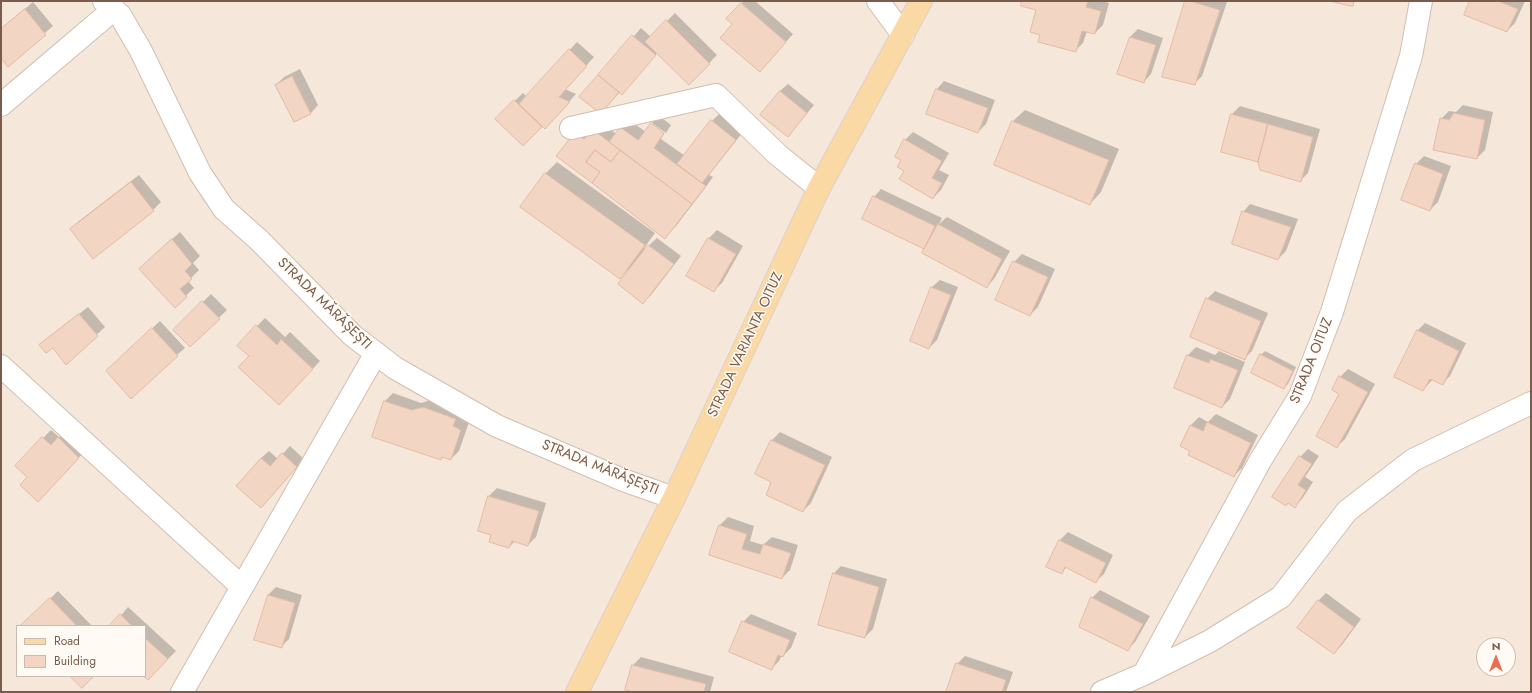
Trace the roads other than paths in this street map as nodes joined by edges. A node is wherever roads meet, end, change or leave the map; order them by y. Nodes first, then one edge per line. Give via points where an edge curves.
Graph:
1 (878, 1) edge
2 (921, 1) edge
3 (1421, 1) edge
4 (115, 6) edge
5 (903, 35) junction
6 (1, 104) edge
7 (571, 128) dead end
8 (819, 188) junction
9 (376, 353) junction
10 (1, 366) edge
11 (1531, 403) edge
12 (674, 498) junction
13 (242, 586) junction
14 (1144, 674) junction
15 (182, 692) edge
16 (577, 692) edge
17 (1102, 692) edge

1 - 5 street
2 - 5 main road, STRADA VARIANTA OITUZ
3 - 14 street, STRADA OITUZ via 1409,64 1332,312 1300,396 1260,461
4 - 6 street
4 - 9 street, STRADA MĂRĂȘEȘTI via 141,51 200,173 224,209 260,241 352,335
5 - 8 main road, STRADA VARIANTA OITUZ
7 - 8 street via 716,95 778,155
8 - 12 main road, STRADA VARIANTA OITUZ
9 - 12 street, STRADA MĂRĂȘEȘTI via 395,368 497,426 623,480
9 - 13 street
10 - 13 street
11 - 14 street via 1413,460 1347,511 1281,597 1210,641
12 - 16 main road, STRADA VARIANTA OITUZ
13 - 15 street
14 - 17 street

